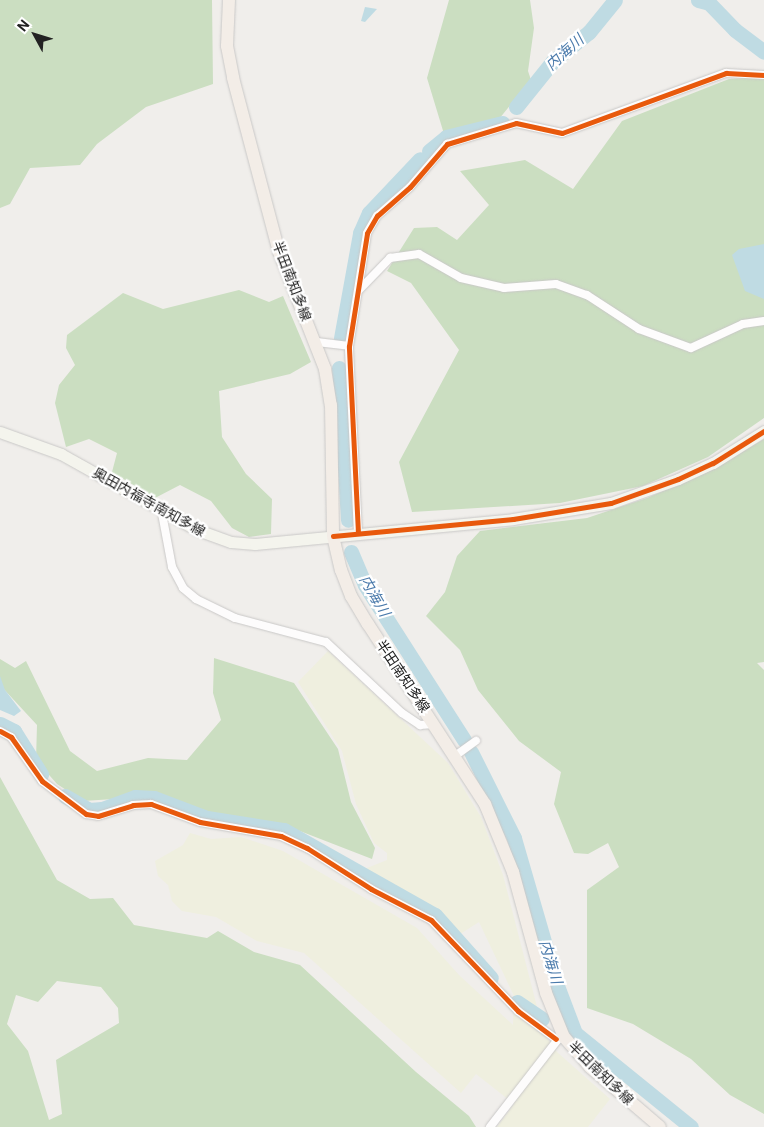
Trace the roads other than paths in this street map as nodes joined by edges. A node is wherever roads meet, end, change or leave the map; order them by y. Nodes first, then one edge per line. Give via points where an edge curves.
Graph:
1 (229, 0) edge
2 (764, 75) edge
3 (359, 290) junction
4 (764, 321) edge
5 (317, 342) junction
6 (349, 346) junction
7 (764, 431) edge
8 (0, 432) edge
9 (161, 508) junction
10 (358, 533) junction
11 (333, 536) junction
12 (435, 724) junction
13 (0, 731) edge
14 (476, 741) dead end
15 (455, 756) junction
16 (560, 1038) junction
17 (490, 1127) edge
18 (660, 1127) edge

1 - 5 main road, 半田南知多線 via 227,46 232,78 279,252
2 - 3 street via 726,73 562,133 516,123 447,144 410,187 377,216 367,233
3 - 4 street via 390,258 419,254 461,278 504,288 556,284 587,295 639,329 691,348 743,324
3 - 6 street
5 - 6 street
5 - 11 main road, 半田南知多線 via 331,405
6 - 10 street
7 - 10 street, 奥田内福寺南知多線 via 713,463 611,503 523,518
8 - 9 street, 奥田内福寺南知多線 via 61,454
9 - 11 street, 奥田内福寺南知多線 via 195,529 231,542 282,543
9 - 12 street via 172,567 183,588 196,599 235,618 326,642 402,712 420,725
10 - 11 street, 奥田内福寺南知多線
11 - 12 main road, 半田南知多線 via 352,596
12 - 15 main road, 半田南知多線
13 - 16 street via 11,737 42,781 86,814 98,816 133,805 151,804 200,822 281,836 307,848 371,889 431,920 518,1011
14 - 15 street
15 - 16 main road, 半田南知多線 via 485,804 501,838
16 - 17 street
16 - 18 main road, 半田南知多線

